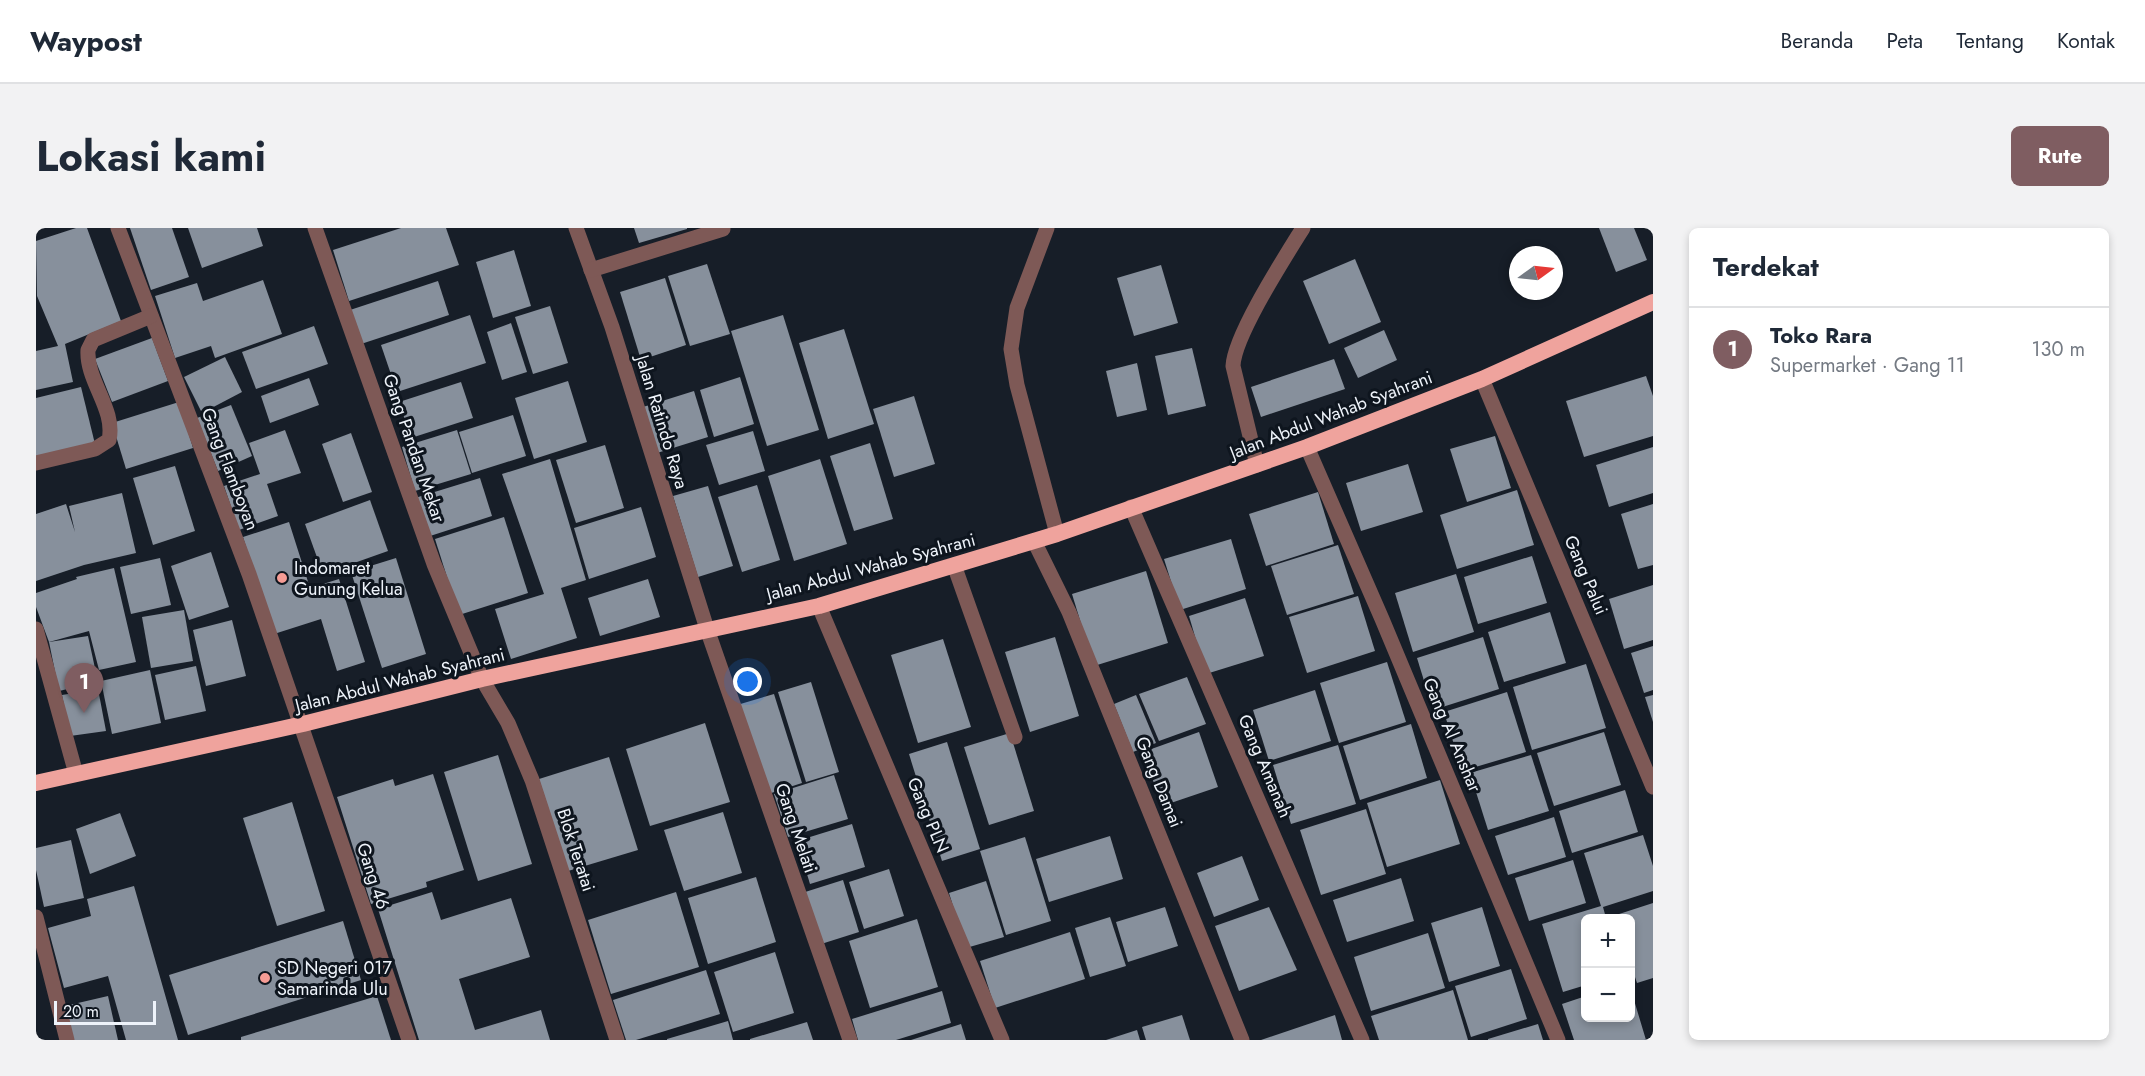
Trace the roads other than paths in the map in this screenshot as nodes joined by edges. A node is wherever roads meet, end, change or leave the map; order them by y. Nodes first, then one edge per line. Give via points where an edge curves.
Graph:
1 (118, 228) edge
2 (315, 228) edge
3 (576, 228) edge
4 (1047, 228) edge
5 (1303, 228) edge
6 (723, 229) edge
7 (591, 270) junction
8 (1653, 302) edge
9 (151, 316) junction
10 (1482, 379) junction
11 (1307, 447) junction
12 (36, 463) edge
13 (1257, 465) junction
14 (1131, 507) junction
15 (1057, 534) junction
16 (1034, 541) junction
17 (954, 565) junction
18 (819, 606) junction
19 (707, 628) junction
20 (36, 629) edge
21 (482, 679) junction
22 (303, 724) junction
23 (1015, 737) dead end
24 (76, 774) junction
25 (36, 783) edge
26 (1653, 787) edge
27 (37, 926) edge
28 (67, 1040) edge
29 (409, 1040) edge
30 (617, 1040) edge
31 (850, 1040) edge
32 (1002, 1040) edge
33 (1242, 1040) edge
34 (1362, 1040) edge
35 (1558, 1040) edge

1 - 9 street, Gang Flamboyan
2 - 21 street, Gang Pandan Mekar via 434,564
3 - 7 street, Jalan Ratindo Raya
4 - 15 street via 1017,308 1011,349
5 - 13 street via 1234,357
6 - 7 street
7 - 19 street, Jalan Ratindo Raya
8 - 10 highway, Jalan Abdul Wahab Syahrani
9 - 12 street via 93,340 88,350 105,407 109,440 95,449
9 - 22 street, Gang Flamboyan
10 - 11 highway, Jalan Abdul Wahab Syahrani
10 - 26 street, Gang Palui
11 - 13 highway, Jalan Abdul Wahab Syahrani
11 - 35 street, Gang Al Anshar
13 - 14 highway, Jalan Abdul Wahab Syahrani
14 - 15 highway, Jalan Abdul Wahab Syahrani
14 - 34 street, Gang Amanah
15 - 16 highway, Jalan Abdul Wahab Syahrani
16 - 17 highway, Jalan Abdul Wahab Syahrani
16 - 33 street, Gang Damai via 1069,612
17 - 18 highway, Jalan Abdul Wahab Syahrani
17 - 23 street
18 - 19 highway, Jalan Abdul Wahab Syahrani
18 - 32 street, Gang PLN
19 - 21 highway, Jalan Abdul Wahab Syahrani
19 - 31 street, Gang Melati
20 - 24 street
21 - 22 highway, Jalan Abdul Wahab Syahrani
21 - 30 street, Blok Teratai via 508,723 532,780
22 - 24 highway, Jalan Abdul Wahab Syahrani
22 - 29 street, Gang 46
24 - 25 highway, Jalan Abdul Wahab Syahrani
27 - 28 street

